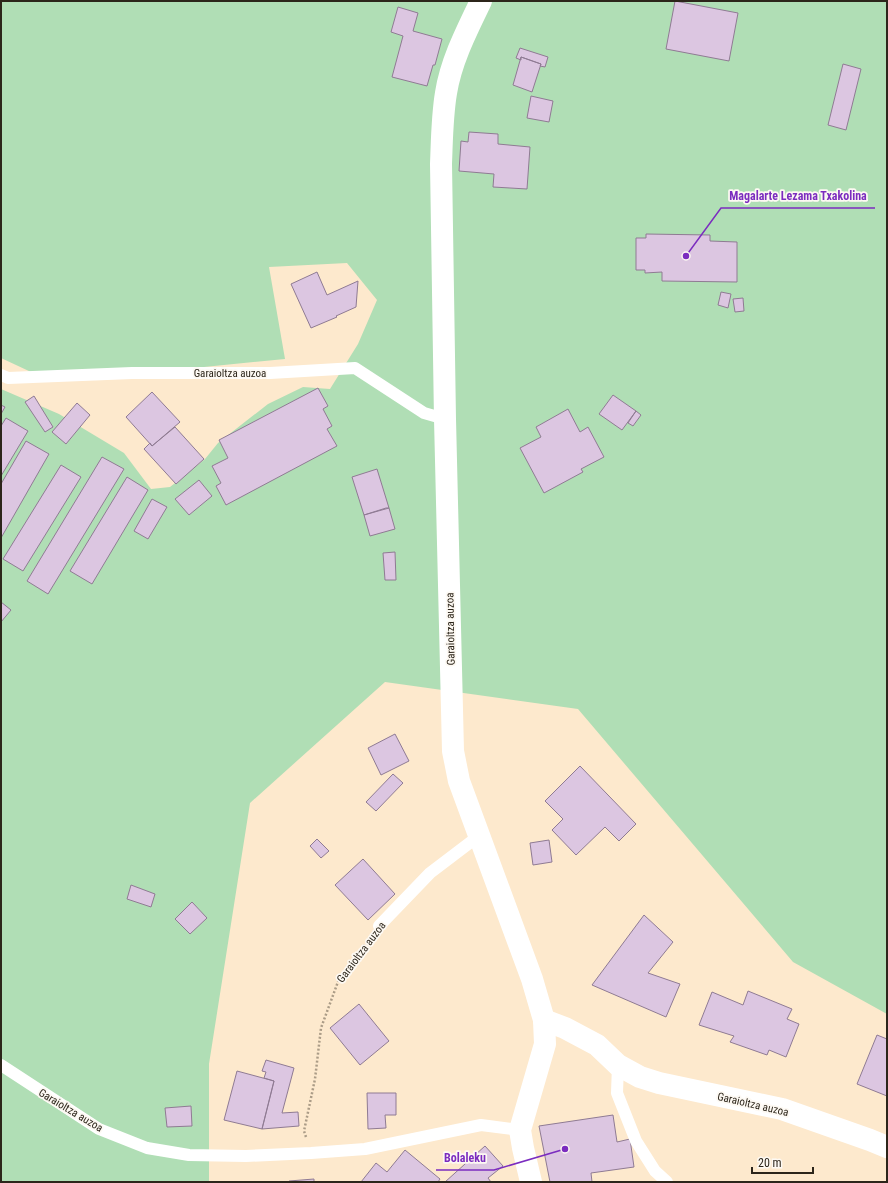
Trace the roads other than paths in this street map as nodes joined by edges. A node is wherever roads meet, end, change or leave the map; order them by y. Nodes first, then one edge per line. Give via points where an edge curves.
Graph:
1 (481, 1) edge
2 (1, 376) edge
3 (445, 419) junction
4 (480, 836) junction
5 (379, 926) road end
6 (544, 1020) junction
7 (1, 1065) edge
8 (618, 1065) junction
9 (520, 1130) junction
10 (887, 1147) edge
11 (531, 1182) edge
12 (667, 1182) edge

1 - 3 street, Garaioltza auzoa via 455,59 446,92 442,126
2 - 3 lane, Garaioltza auzoa via 8,378 132,373 270,373 356,368 424,413
3 - 4 street, Garaioltza auzoa via 454,751 459,781
4 - 5 lane, Garaioltza auzoa via 430,873
4 - 6 street, Garaioltza auzoa via 532,979
6 - 8 street, Garaioltza auzoa via 597,1045
6 - 9 street, Garaioltza auzoa via 545,1044
7 - 9 lane, Garaioltza auzoa via 99,1129 147,1148 189,1155 246,1156 365,1149 481,1125
8 - 10 street, Garaioltza auzoa via 658,1083 782,1109
8 - 12 lane via 617,1093 636,1141 655,1171
9 - 11 street, Garaioltza auzoa

